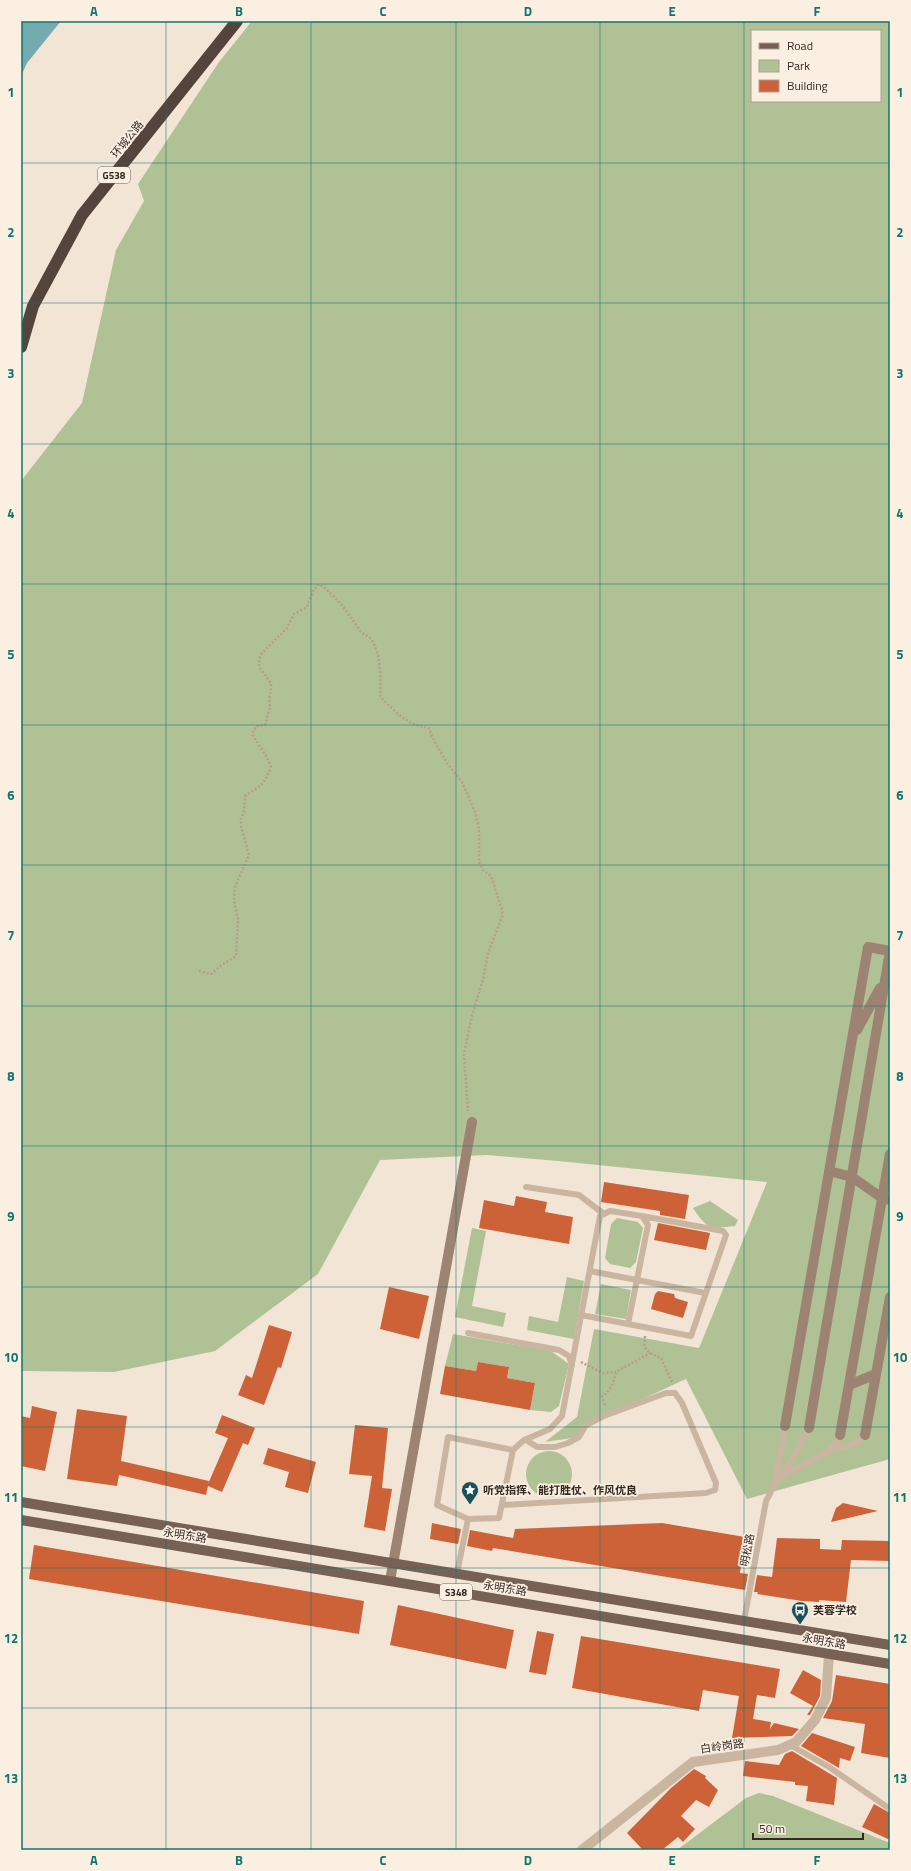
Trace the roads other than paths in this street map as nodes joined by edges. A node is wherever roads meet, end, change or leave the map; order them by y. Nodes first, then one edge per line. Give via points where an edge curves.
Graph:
1 (237, 21) edge
2 (21, 347) edge
3 (890, 951) edge
4 (887, 969) junction
5 (853, 1037) junction
6 (472, 1122) road end
7 (890, 1154) edge
8 (829, 1172) junction
9 (852, 1177) junction
10 (526, 1187) dead end
11 (886, 1199) edge
12 (604, 1214) junction
13 (642, 1216) junction
14 (590, 1271) junction
15 (638, 1280) junction
16 (705, 1293) junction
17 (890, 1297) edge
18 (581, 1315) junction
19 (628, 1324) junction
20 (468, 1333) dead end
21 (572, 1364) junction
22 (876, 1374) junction
23 (849, 1385) junction
24 (785, 1426) joint
25 (809, 1428) joint
26 (840, 1435) joint
27 (865, 1435) joint
28 (526, 1440) junction
29 (513, 1450) junction
30 (823, 1454) junction
31 (777, 1482) junction
32 (21, 1502) edge
33 (502, 1505) junction
34 (468, 1519) junction
35 (21, 1520) edge
36 (394, 1563) junction
37 (457, 1573) junction
38 (390, 1581) junction
39 (744, 1621) junction
40 (890, 1645) edge
41 (829, 1654) junction
42 (890, 1664) edge
43 (790, 1745) junction
44 (890, 1808) edge
45 (582, 1850) edge

1 - 2 highway, 环城公路 / G538 via 82,215 33,306
3 - 4 main road
3 - 5 main road via 868,947
4 - 5 main road via 877,996
4 - 9 main road
5 - 8 main road
6 - 36 main road
7 - 11 main road
8 - 9 main road
8 - 24 main road
9 - 11 main road
9 - 25 main road
10 - 12 lane via 579,1195
11 - 23 main road
12 - 13 lane via 610,1211
12 - 14 lane via 600,1216
13 - 15 lane via 648,1225
13 - 16 lane via 723,1231 726,1235
14 - 15 lane
14 - 18 lane
15 - 16 lane
15 - 19 lane
16 - 19 lane via 691,1336
17 - 22 main road
18 - 19 lane
18 - 21 lane
20 - 21 lane via 559,1350 568,1356
21 - 28 lane via 562,1416 550,1429
22 - 23 main road
22 - 27 main road
23 - 26 main road
24 - 31 lane, 明松路
25 - 31 lane, 明松路 via 794,1458
26 - 30 lane via 835,1445
27 - 30 lane via 856,1443
28 - 29 lane
28 - 33 lane via 537,1447 555,1447 568,1443 579,1437 586,1425 666,1393 675,1393 682,1402 716,1483 715,1490 706,1493
29 - 33 lane
29 - 34 lane via 448,1436 437,1505
30 - 31 lane
31 - 39 lane, 明松路 via 766,1501
32 - 36 main road, 永明东路 / S348
33 - 34 lane via 499,1518
34 - 37 lane
35 - 38 main road, 永明东路 / S348
36 - 37 main road, 永明东路 / S348
36 - 38 main road
37 - 39 main road, 永明东路 / S348
38 - 41 main road, 永明东路 / S348
39 - 40 main road, 永明东路 / S348
41 - 42 main road, 永明东路 / S348
41 - 43 street, 白岭岗路 via 826,1698 815,1720 796,1742
43 - 44 lane via 829,1767
43 - 45 street, 白岭岗路 via 778,1750 694,1762

